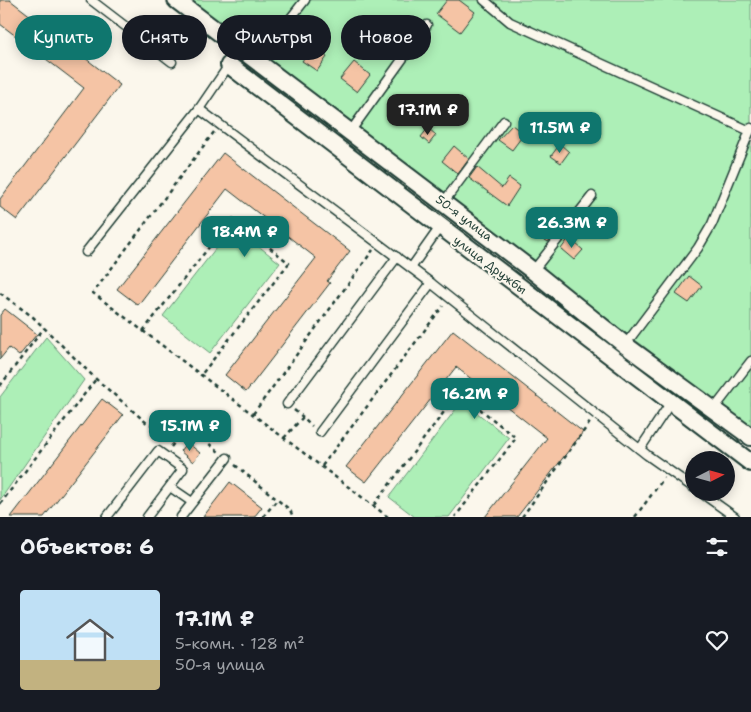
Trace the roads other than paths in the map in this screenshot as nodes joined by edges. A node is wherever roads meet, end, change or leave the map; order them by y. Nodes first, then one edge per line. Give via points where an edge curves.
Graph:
1 (91, 0) edge
2 (176, 0) edge
3 (305, 0) edge
4 (484, 0) edge
5 (402, 60) edge
6 (256, 61) junction
7 (172, 62) dead end
8 (229, 65) joint
9 (199, 109) junction
10 (504, 121) dead end
11 (751, 129) edge
12 (350, 132) junction
13 (592, 196) dead end
14 (443, 203) junction
15 (440, 227) junction
16 (86, 252) dead end
17 (397, 257) junction
18 (411, 268) junction
19 (533, 271) junction
20 (431, 283) junction
21 (625, 345) junction
22 (751, 361) edge
23 (671, 402) junction
24 (287, 404) dead end
25 (714, 409) junction
26 (320, 432) road end
27 (751, 437) edge
28 (640, 449) junction
29 (227, 458) road end
30 (751, 463) edge
31 (685, 482) edge
32 (170, 487) junction
33 (713, 501) edge
34 (192, 502) junction
35 (107, 517) edge
36 (147, 517) edge
37 (180, 517) edge
38 (735, 517) edge

1 - 7 lane
2 - 6 street, 50-я улица
3 - 6 lane
4 - 11 lane via 510,22
5 - 12 lane
6 - 12 street, 50-я улица
8 - 9 lane
8 - 15 street, улица Дружбы
9 - 16 lane
9 - 17 lane
10 - 14 lane
11 - 21 lane via 712,224 698,248
12 - 14 street, 50-я улица
13 - 19 lane
14 - 19 street, 50-я улица
15 - 18 lane
15 - 23 street, улица Дружбы
17 - 18 lane
17 - 24 lane
18 - 20 lane
19 - 21 street, 50-я улица
20 - 26 lane
20 - 28 lane
21 - 25 street, 50-я улица
22 - 25 lane
23 - 28 lane
23 - 30 street, улица Дружбы
25 - 27 street, 50-я улица
28 - 31 lane
29 - 34 lane
32 - 34 lane
32 - 35 lane via 182,470 158,451
32 - 36 lane
33 - 38 lane
34 - 37 lane

